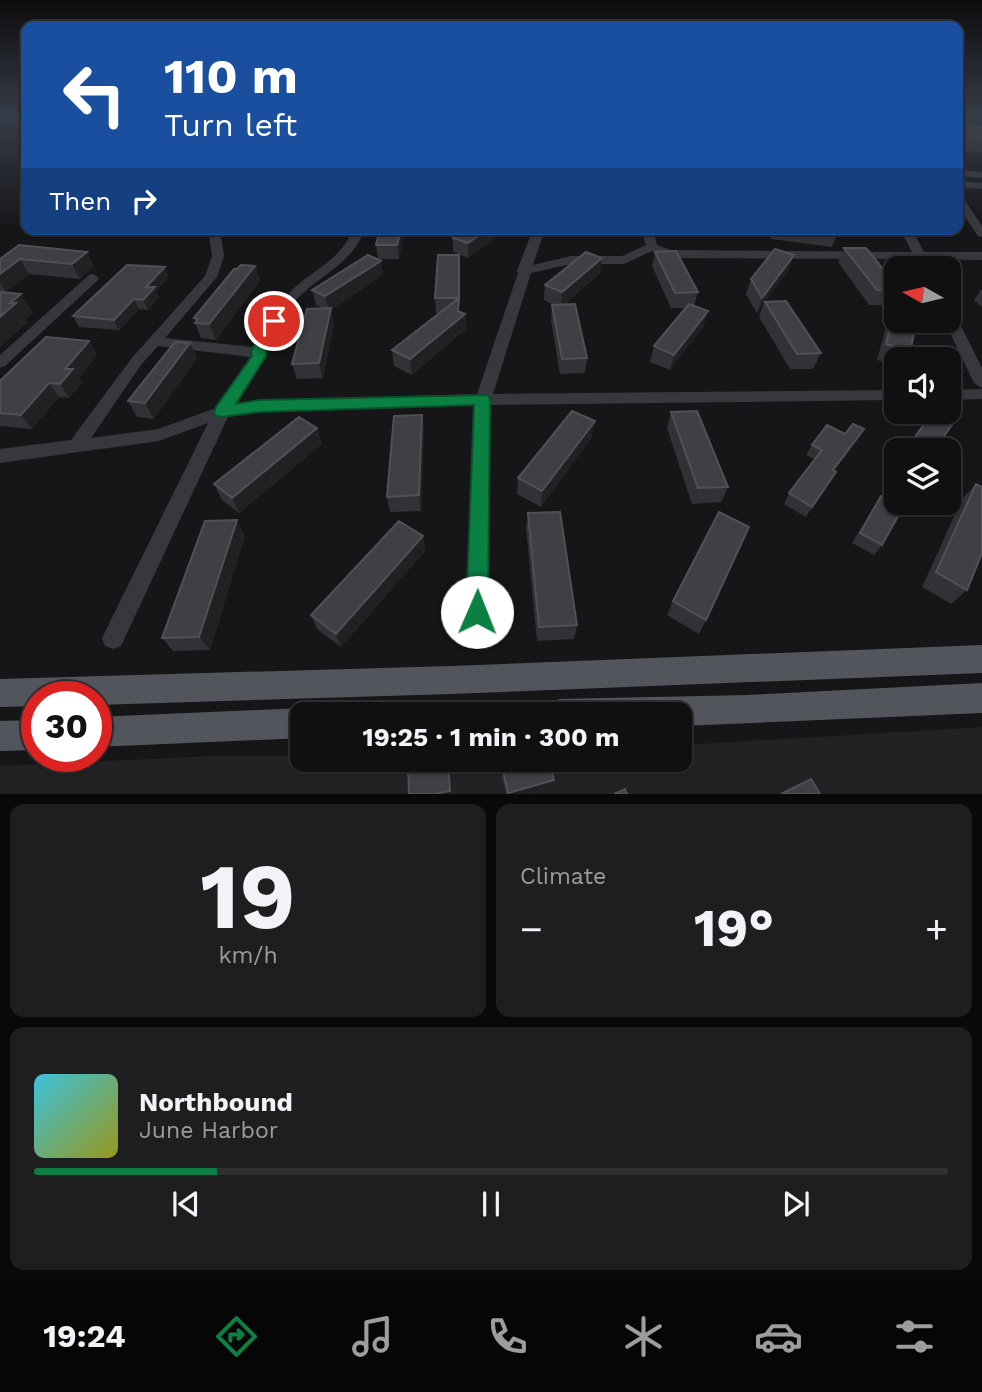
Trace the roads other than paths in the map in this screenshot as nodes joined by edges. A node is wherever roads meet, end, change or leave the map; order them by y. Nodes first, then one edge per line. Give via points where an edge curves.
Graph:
1 (963, 173) edge
2 (982, 175) edge
3 (963, 185) edge
4 (982, 187) edge
5 (963, 206) edge
6 (982, 234) edge
7 (215, 235) edge
8 (356, 235) edge
9 (537, 235) edge
10 (649, 235) edge
11 (909, 235) edge
12 (652, 247) junction
13 (920, 256) edge
14 (982, 256) edge
15 (961, 258) edge
16 (884, 261) edge
17 (523, 271) junction
18 (93, 278) dead end
19 (957, 333) edge
20 (155, 341) junction
21 (258, 351) junction
22 (0, 363) edge
23 (982, 383) edge
24 (982, 394) edge
25 (884, 395) edge
26 (961, 395) edge
27 (482, 399) junction
28 (222, 412) junction
29 (75, 447) junction
30 (28, 454) junction
31 (0, 456) edge
32 (0, 466) edge
33 (477, 612) dead end
34 (113, 638) dead end
35 (982, 659) edge
36 (0, 694) edge
37 (982, 698) edge
38 (692, 711) edge
39 (290, 724) edge
40 (112, 731) edge
41 (21, 735) edge
42 (0, 736) edge

1 - 2 street
3 - 4 street
5 - 6 street
7 - 20 street via 218,256 211,277
8 - 21 street via 342,261 293,296
9 - 17 street
10 - 12 street
11 - 13 street
12 - 16 street via 685,255
12 - 17 street via 624,260 571,260
14 - 15 street
17 - 27 street
18 - 22 street
19 - 23 street
20 - 21 street
20 - 29 street
21 - 28 street
24 - 26 street
25 - 27 street
27 - 28 street via 259,406
27 - 33 street
28 - 29 street via 159,435
28 - 34 street
29 - 30 street
30 - 31 street
30 - 32 street
35 - 36 main road
37 - 38 main road
39 - 40 main road
41 - 42 main road

